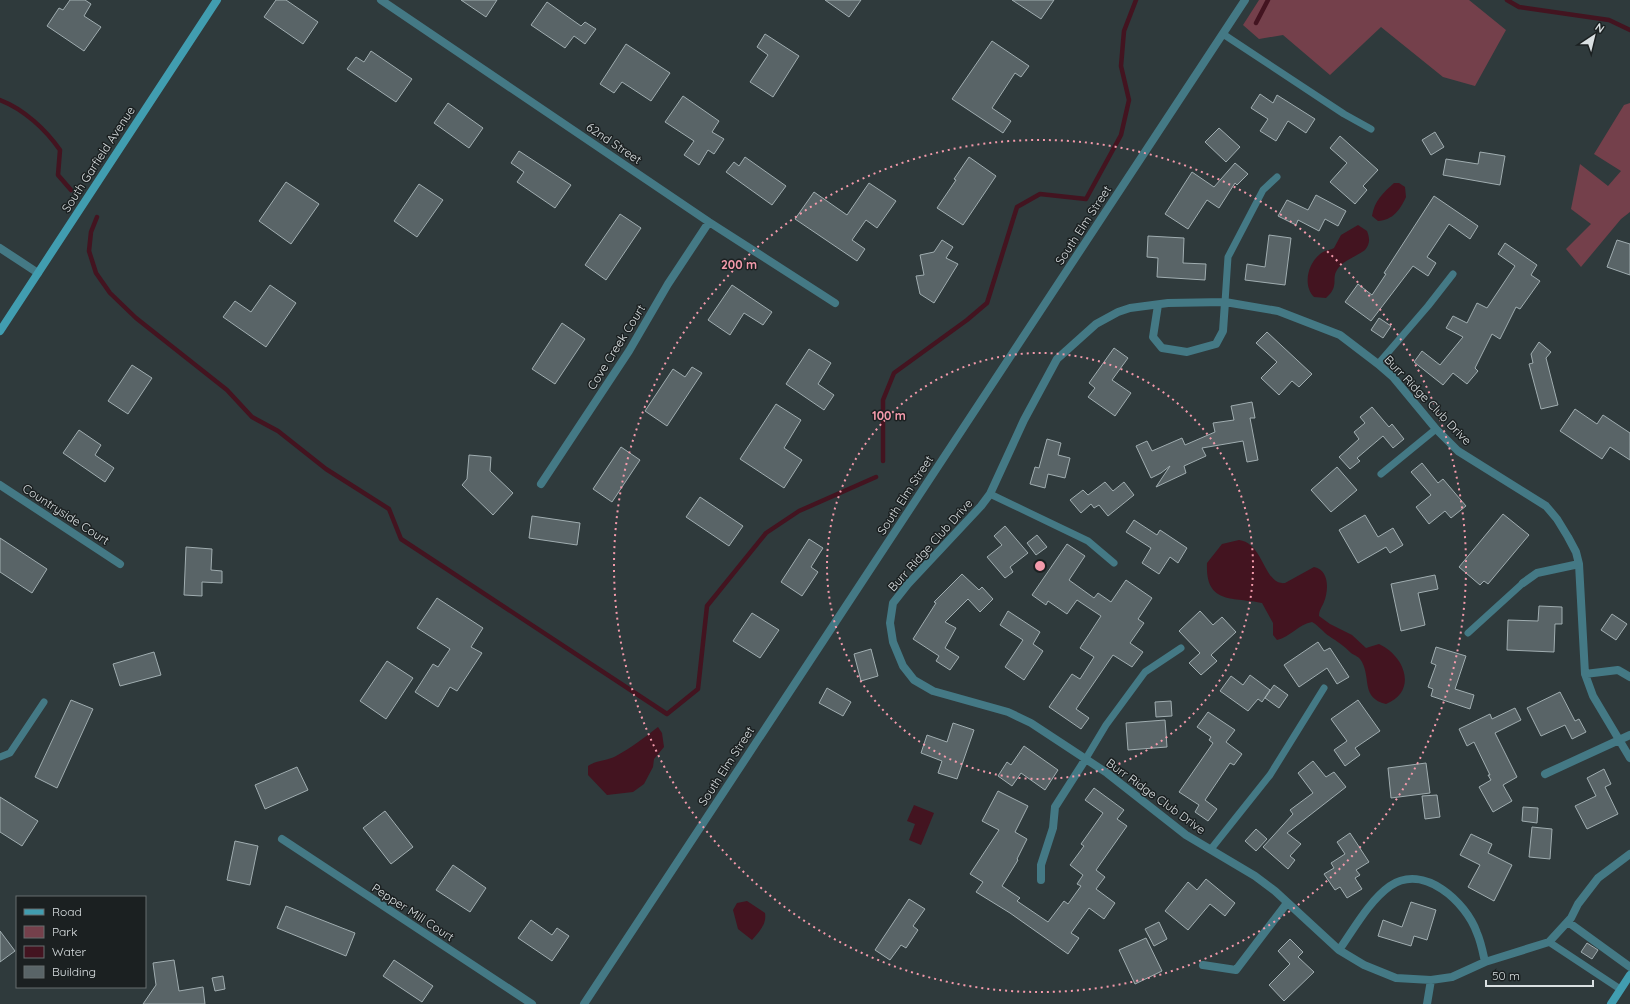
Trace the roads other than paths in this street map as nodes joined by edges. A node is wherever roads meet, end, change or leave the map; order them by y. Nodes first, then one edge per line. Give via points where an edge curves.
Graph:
1 (217, 0) edge
2 (381, 0) edge
3 (1245, 0) edge
4 (1223, 34) junction
5 (1371, 129) dead end
6 (1277, 177) dead end
7 (709, 222) junction
8 (0, 248) edge
9 (38, 273) junction
10 (1453, 274) dead end
11 (1225, 302) junction
12 (834, 303) dead end
13 (1158, 305) junction
14 (0, 331) edge
15 (1378, 364) junction
16 (1436, 429) junction
17 (1381, 474) dead end
18 (542, 484) dead end
19 (0, 486) edge
20 (990, 494) junction
21 (1114, 563) dead end
22 (120, 564) dead end
23 (1579, 564) junction
24 (1523, 583) joint
25 (1468, 633) dead end
26 (1181, 648) dead end
27 (1585, 674) junction
28 (1630, 678) edge
29 (1324, 688) dead end
30 (44, 702) dead end
31 (1630, 735) edge
32 (1618, 739) junction
33 (0, 757) edge
34 (1630, 758) edge
35 (1085, 760) junction
36 (1545, 774) dead end
37 (282, 839) dead end
38 (1211, 849) junction
39 (1630, 854) edge
40 (1040, 880) dead end
41 (1287, 902) junction
42 (1568, 922) junction
43 (1549, 942) junction
44 (1339, 950) junction
45 (1485, 962) junction
46 (1203, 965) dead end
47 (1630, 967) edge
48 (1630, 975) edge
49 (1431, 980) junction
50 (1620, 990) junction
51 (532, 1004) edge
52 (584, 1004) edge
53 (1427, 1004) edge
54 (1611, 1004) edge

1 - 9 street, South Garfield Avenue
2 - 7 street, 62nd Street
3 - 4 street, South Elm Street
4 - 5 lane
4 - 52 street, South Elm Street
6 - 11 lane via 1263,190 1228,257
7 - 12 street, 62nd Street
7 - 18 street, Cove Creek Court
8 - 9 street
9 - 14 street, South Garfield Avenue
10 - 15 lane
11 - 13 street, Burr Ridge Club Drive
11 - 13 street via 1223,331 1216,344 1187,352 1162,348 1153,337
11 - 15 street, Burr Ridge Club Drive via 1278,311 1306,321 1340,335
13 - 20 street, Burr Ridge Club Drive via 1130,308 1096,324 1057,359 1024,420
15 - 16 street, Burr Ridge Club Drive via 1393,377
16 - 17 lane
16 - 23 street, Burr Ridge Club Drive via 1458,451 1546,506 1568,537
19 - 22 street, Countryside Court
20 - 21 lane via 1088,541
20 - 35 street, Burr Ridge Club Drive via 893,604 890,623 893,642 902,666 914,680 944,694 1014,715 1031,723
23 - 24 street via 1537,573
23 - 27 street, Burr Ridge Club Drive
24 - 25 lane
26 - 35 lane via 1145,672 1106,725
27 - 28 street via 1618,670
27 - 32 street, Burr Ridge Club Drive via 1593,696
29 - 38 lane via 1270,775
30 - 33 lane via 10,753
31 - 32 street
32 - 34 street, Burr Ridge Club Drive
32 - 36 street
35 - 38 street, Burr Ridge Club Drive via 1107,773 1186,835
35 - 40 street via 1055,807
37 - 51 street, Pepper Mill Court
38 - 41 street, Burr Ridge Club Drive via 1255,876
39 - 42 street, Burr Ridge Club Drive via 1598,878
41 - 44 street, Burr Ridge Club Drive
41 - 46 street via 1236,970
42 - 43 street, Burr Ridge Club Drive
42 - 47 street
43 - 45 street, Burr Ridge Club Drive
43 - 50 lane
44 - 45 street via 1378,897 1390,886 1404,879 1421,880 1445,891 1463,907 1477,932
44 - 49 street, Burr Ridge Club Drive via 1364,965 1396,978
45 - 49 street, Burr Ridge Club Drive via 1452,977
48 - 50 street
49 - 53 street
50 - 54 street

